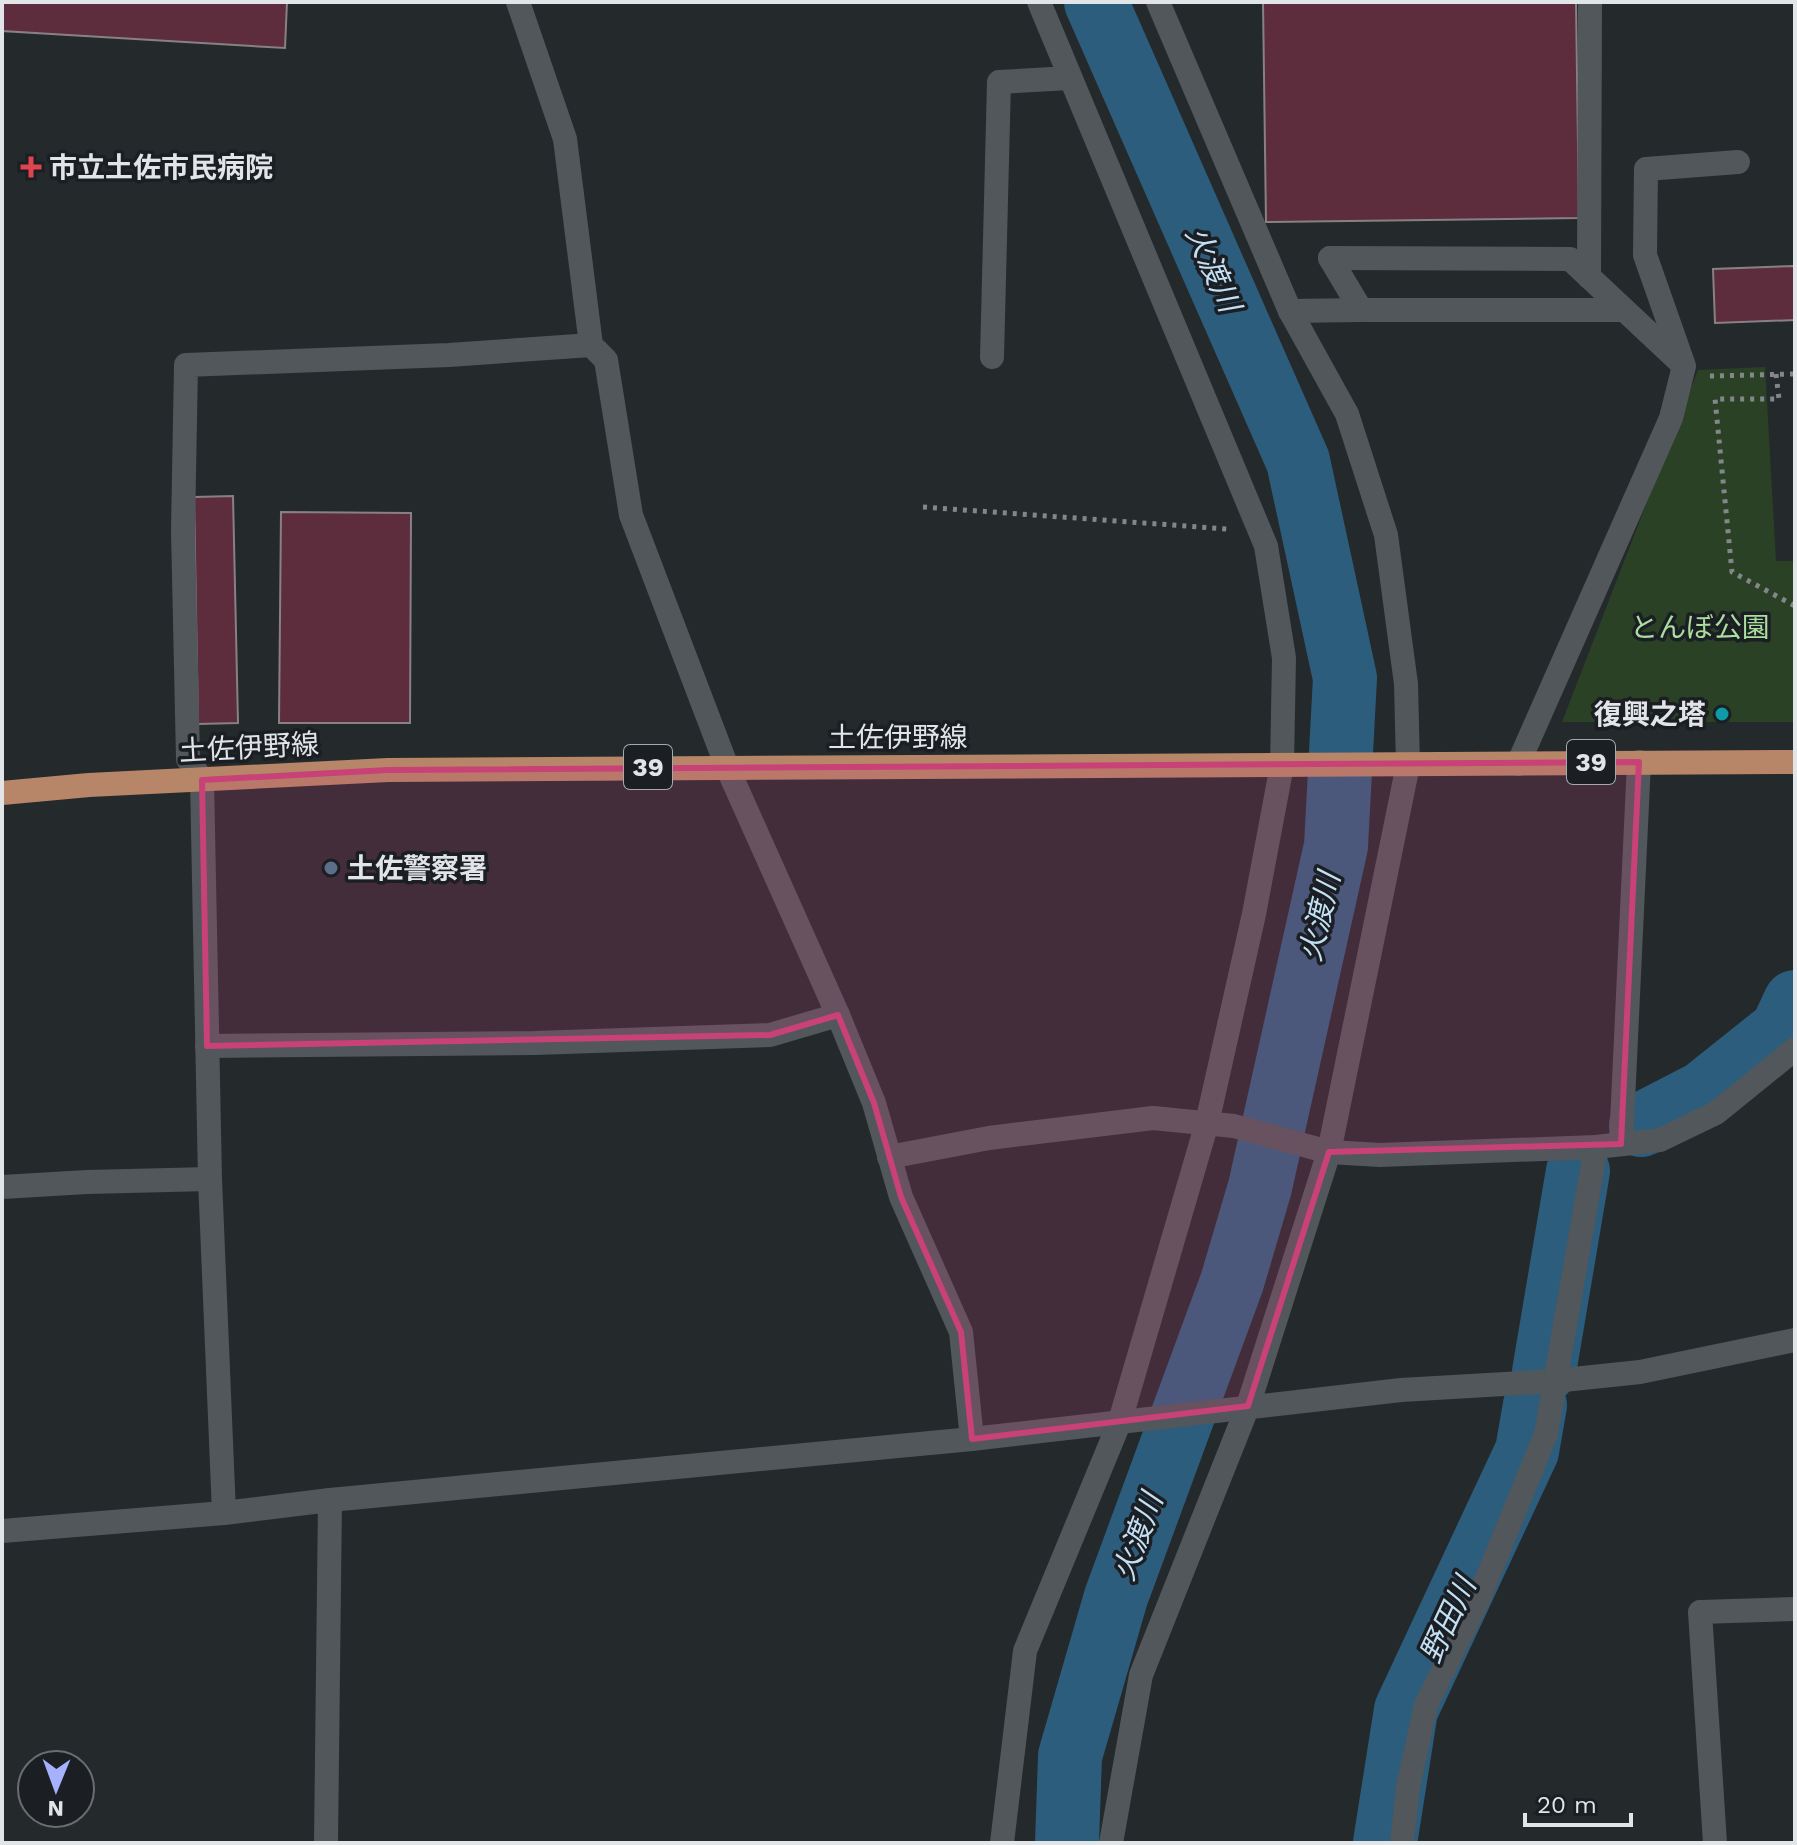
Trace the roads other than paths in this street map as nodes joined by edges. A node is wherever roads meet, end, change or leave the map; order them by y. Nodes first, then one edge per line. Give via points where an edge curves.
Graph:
1 (518, 2) edge
2 (1039, 2) edge
3 (1158, 2) edge
4 (1590, 2) edge
5 (1070, 78) junction
6 (1738, 162) dead end
7 (1589, 277) junction
8 (1361, 310) junction
9 (1624, 310) junction
10 (1290, 311) junction
11 (591, 345) junction
12 (992, 357) dead end
13 (1683, 371) junction
14 (1639, 762) junction
15 (1795, 762) edge
16 (1397, 764) junction
17 (1518, 764) junction
18 (1288, 765) junction
19 (727, 767) junction
20 (202, 780) junction
21 (2, 793) edge
22 (838, 1015) junction
23 (207, 1046) junction
24 (1795, 1049) edge
25 (1207, 1123) junction
26 (1621, 1144) junction
27 (1596, 1147) junction
28 (1320, 1150) junction
29 (889, 1157) junction
30 (210, 1179) junction
31 (2, 1187) edge
32 (1795, 1340) edge
33 (1554, 1381) junction
34 (1242, 1406) junction
35 (1132, 1420) junction
36 (972, 1439) junction
37 (330, 1500) junction
38 (224, 1513) junction
39 (2, 1531) edge
40 (1795, 1609) edge
41 (326, 1843) edge
42 (1002, 1843) edge
43 (1111, 1843) edge
44 (1402, 1843) edge
45 (1715, 1843) edge

1 - 11 street via 565,139
2 - 5 street
3 - 10 street
4 - 7 street
5 - 12 street via 999,82
5 - 18 street via 1266,546 1284,658
6 - 13 street via 1646,169 1645,255
7 - 8 street via 1570,259 1330,258
7 - 9 street
8 - 9 street
8 - 10 street
9 - 13 street
10 - 16 street via 1347,414 1386,535 1406,684
11 - 19 street via 606,360 631,515
11 - 20 street via 186,365 188,759
13 - 17 street via 1671,418
14 - 15 main road, 土佐伊野線 / 39
14 - 17 main road, 土佐伊野線 / 39
14 - 26 street
16 - 17 main road, 土佐伊野線 / 39
16 - 18 main road, 土佐伊野線 / 39
16 - 28 street
18 - 19 main road, 土佐伊野線 / 39
18 - 25 street
19 - 20 main road, 土佐伊野線 / 39 via 388,770
19 - 22 street
20 - 21 main road, 土佐伊野線 / 39
20 - 23 street
22 - 23 street via 770,1035
22 - 29 street via 874,1103
23 - 30 street
24 - 26 street via 1716,1113 1660,1140
25 - 28 street
25 - 29 street via 1153,1118 989,1138
25 - 35 street
26 - 27 street
27 - 28 street via 1380,1155
27 - 33 street
28 - 34 street
29 - 36 street via 901,1197 961,1332
30 - 31 street
30 - 38 street
32 - 33 street via 1640,1372
33 - 34 street
33 - 44 street via 1546,1434 1479,1598 1426,1705
34 - 35 street
34 - 43 street via 1141,1675
35 - 36 street
35 - 42 street via 1025,1651
36 - 37 street
37 - 38 street
37 - 41 street
38 - 39 street
40 - 45 street via 1700,1612

